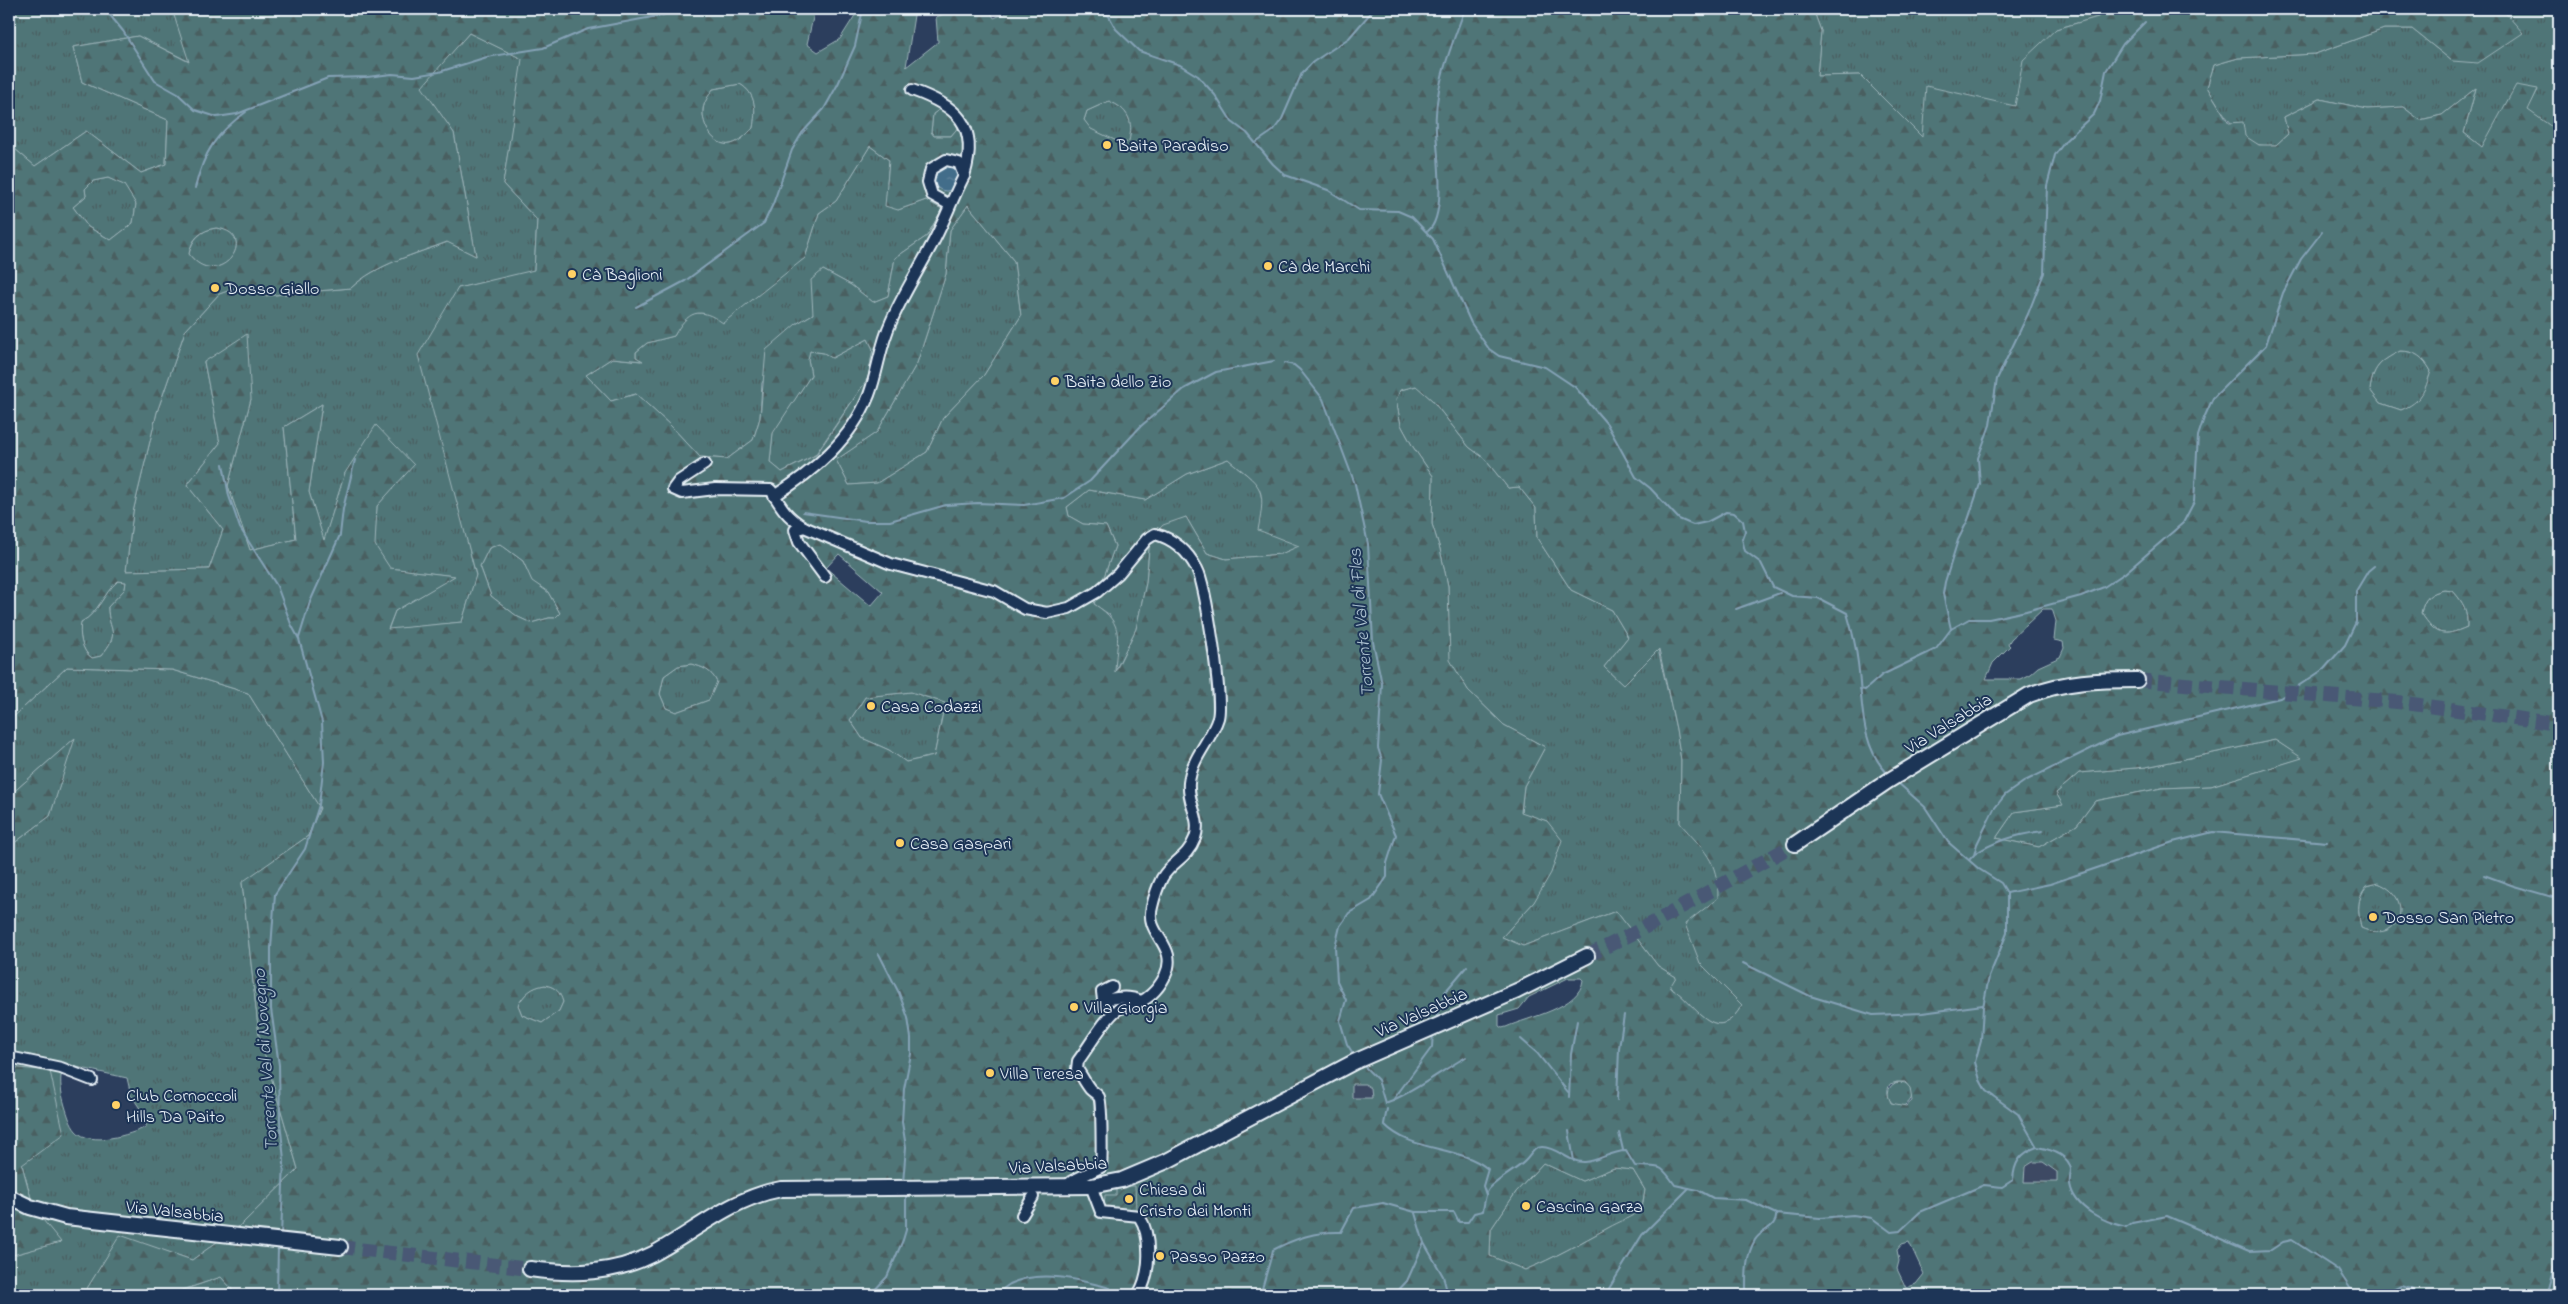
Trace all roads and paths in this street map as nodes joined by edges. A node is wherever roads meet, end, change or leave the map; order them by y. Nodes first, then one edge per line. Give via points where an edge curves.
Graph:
1 (912, 90) dead end
2 (964, 176) junction
3 (950, 205) junction
4 (705, 464) dead end
5 (774, 496) junction
6 (804, 527) junction
7 (825, 576) dead end
8 (2137, 680) tunnel mouth
9 (1798, 842) tunnel mouth
10 (1586, 956) tunnel mouth
11 (1112, 987) dead end
12 (1141, 1002) junction
13 (9, 1057) edge
14 (92, 1080) dead end
15 (1091, 1186) junction
16 (1066, 1187) junction
17 (9, 1197) edge
18 (1033, 1197) dead end
19 (1022, 1214) dead end
20 (336, 1247) tunnel mouth
21 (530, 1269) tunnel mouth
22 (1138, 1295) edge

1 - 2 street via 954,110 965,125 968,163
2 - 3 street
2 - 3 street via 959,163 946,160 931,170 928,182 932,194
3 - 5 street via 886,331 882,357 852,427 826,458
4 - 5 street via 673,490 682,493 715,489 771,490
5 - 6 street via 781,509
6 - 7 street via 795,530 799,542
6 - 12 street via 891,564 994,591 1025,610 1047,613 1069,608 1097,592 1118,574 1147,538 1155,534 1172,538 1186,553 1202,582 1218,716 1192,766 1189,800 1198,824 1196,836 1190,851 1162,878 1151,908 1153,926 1168,949 1167,971 1152,994
8 - 9 main road, Via Valsabbia via 2079,682 2044,689 1888,781
10 - 15 main road, Via Valsabbia via 1354,1062 1166,1161 1122,1180
11 - 12 street via 1102,992 1103,1000 1120,997
12 - 16 street via 1118,1009 1078,1061 1077,1070 1099,1097 1102,1107 1102,1159 1101,1167
13 - 14 street via 62,1068
15 - 16 main road, Via Valsabbia
15 - 22 street via 1101,1212 1139,1216 1144,1224 1147,1238 1146,1283
16 - 21 main road, Via Valsabbia via 796,1188 768,1192 730,1206 654,1253 621,1267 586,1272
17 - 20 main road, Via Valsabbia via 66,1218
18 - 19 street

